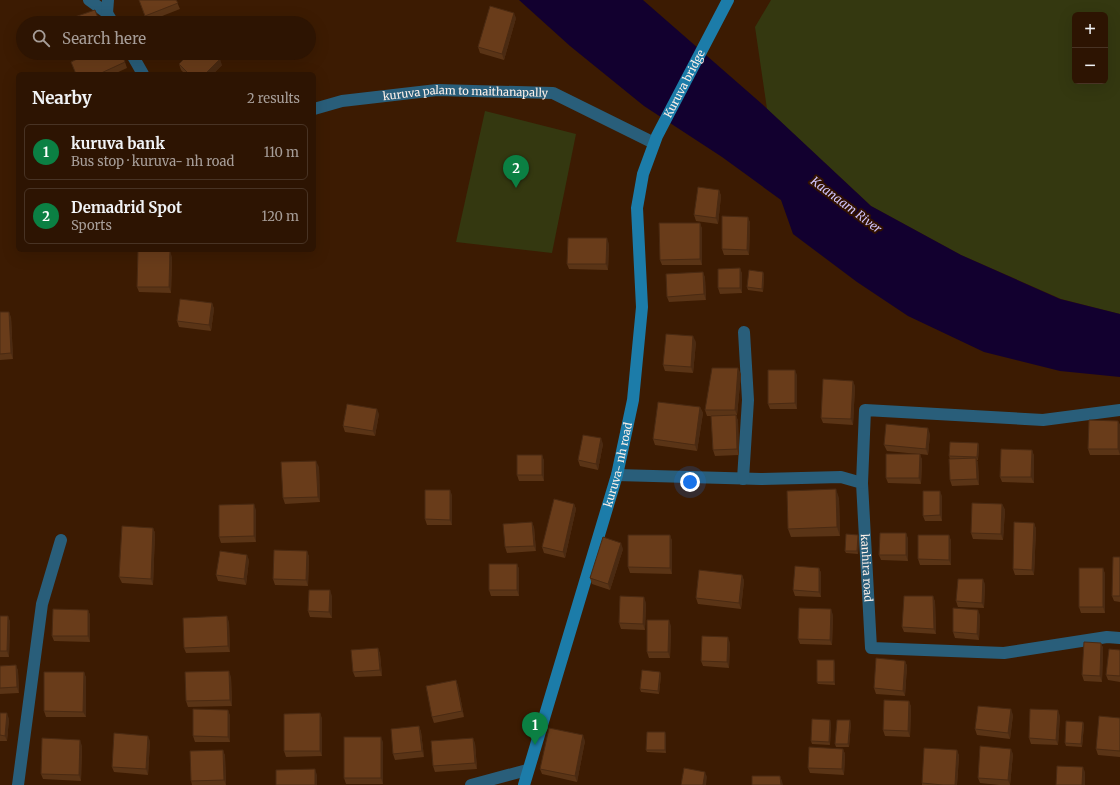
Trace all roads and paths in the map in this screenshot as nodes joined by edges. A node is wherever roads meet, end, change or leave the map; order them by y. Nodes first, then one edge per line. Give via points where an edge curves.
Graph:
1 (89, 0) edge
2 (108, 0) edge
3 (728, 0) edge
4 (108, 16) edge
5 (110, 16) edge
6 (135, 60) edge
7 (142, 72) edge
8 (316, 108) edge
9 (655, 140) junction
10 (744, 332) dead end
11 (1120, 410) edge
12 (617, 475) junction
13 (743, 479) junction
14 (862, 483) junction
15 (61, 540) dead end
16 (1120, 638) edge
17 (527, 770) junction
18 (18, 785) edge
19 (471, 785) edge
20 (524, 785) edge

1 - 4 street
2 - 5 street
3 - 9 main road, Kuruva bridge
6 - 7 street
8 - 9 street, kuruva palam to maithanapally via 342,101 436,90 553,93
9 - 12 main road, kuruva- nh road via 643,174 637,208 642,307 633,400
10 - 13 street via 748,400
11 - 14 street via 1043,420 865,410
12 - 13 street
12 - 17 main road, kuruva- nh road
13 - 14 street via 841,477
14 - 16 street, kanhira road via 872,648 1004,653 1108,637
15 - 18 street via 42,604
17 - 19 street
17 - 20 main road, kuruva- nh road

